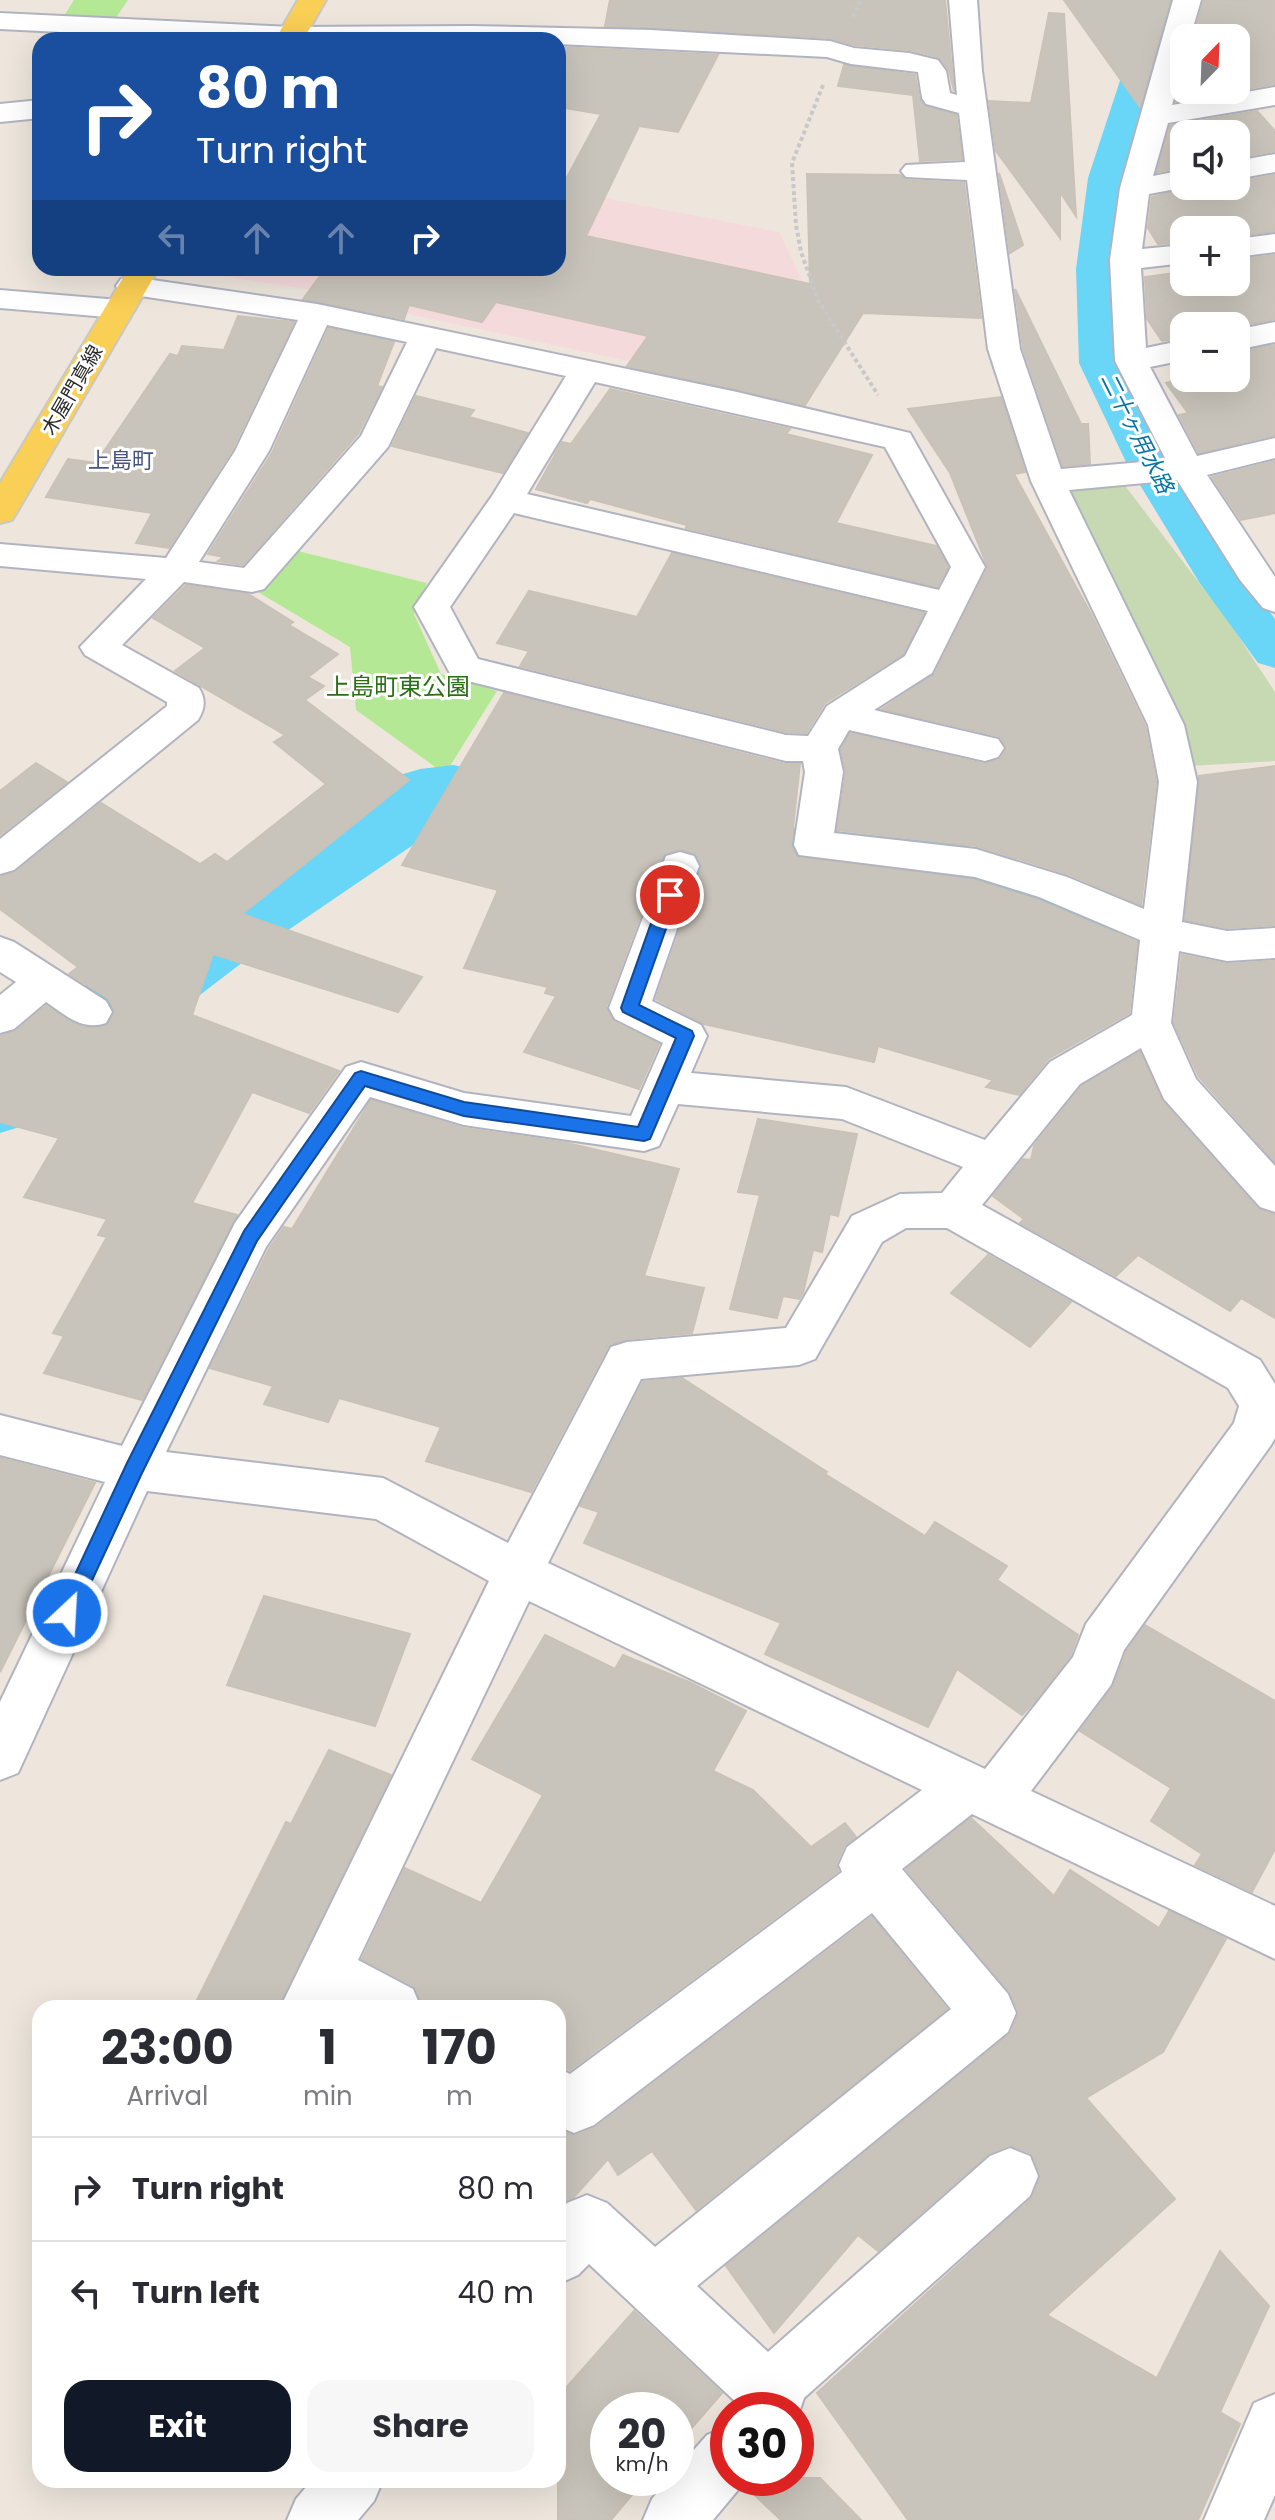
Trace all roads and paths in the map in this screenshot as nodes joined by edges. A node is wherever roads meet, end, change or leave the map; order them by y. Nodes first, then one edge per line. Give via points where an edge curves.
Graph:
1 (312, 0) edge
2 (861, 0) edge
3 (963, 0) edge
4 (1187, 0) edge
5 (0, 21) edge
6 (474, 28) edge
7 (200, 32) edge
8 (294, 32) edge
9 (393, 32) edge
10 (545, 32) edge
11 (566, 33) edge
12 (839, 52) junction
13 (932, 71) junction
14 (968, 71) junction
15 (1275, 96) edge
16 (973, 108) junction
17 (32, 110) edge
18 (0, 113) edge
19 (1156, 116) junction
20 (1275, 163) edge
21 (1250, 167) edge
22 (916, 171) dead end
23 (982, 171) junction
24 (1170, 182) edge
25 (1135, 188) junction
26 (1275, 243) edge
27 (1250, 246) edge
28 (1170, 255) edge
29 (1125, 260) junction
30 (132, 288) edge
31 (0, 299) edge
32 (317, 313) junction
33 (1275, 332) edge
34 (426, 336) junction
35 (1250, 337) edge
36 (1170, 353) edge
37 (1131, 361) junction
38 (586, 370) junction
39 (898, 440) junction
40 (1275, 448) edge
41 (1173, 470) junction
42 (1048, 481) junction
43 (506, 500) junction
44 (0, 512) edge
45 (0, 555) edge
46 (1263, 569) edge
47 (176, 570) junction
48 (1275, 600) edge
49 (951, 605) junction
50 (840, 715) junction
51 (985, 748) dead end
52 (819, 749) junction
53 (0, 860) edge
54 (680, 866) dead end
55 (1162, 933) junction
56 (1275, 943) edge
57 (0, 952) edge
58 (45, 981) junction
59 (92, 1012) dead end
60 (0, 1018) edge
61 (1151, 1023) junction
62 (665, 1087) junction
63 (992, 1161) junction
64 (1275, 1195) edge
65 (953, 1210) junction
66 (0, 1435) edge
67 (134, 1469) junction
68 (518, 1572) junction
69 (0, 1756) edge
70 (981, 1792) junction
71 (876, 1878) junction
72 (1275, 1933) edge
73 (316, 1990) edge
74 (359, 2000) edge
75 (566, 2100) edge
76 (1010, 2176) dead end
77 (566, 2246) edge
78 (654, 2284) junction
79 (759, 2392) edge
80 (776, 2392) edge
81 (1275, 2424) edge
82 (710, 2477) edge
83 (346, 2488) edge
84 (317, 2520) edge
85 (673, 2520) edge
86 (1234, 2520) edge

1 - 8 main road
2 - 12 path
3 - 14 street
4 - 19 street
5 - 7 street
6 - 9 street
6 - 10 street
11 - 12 street
12 - 13 street via 909,61
12 - 39 path via 792,162 794,230 801,261 831,327 898,423
13 - 14 street
13 - 16 street via 936,98
14 - 16 street
15 - 19 street
16 - 23 street
17 - 18 street
19 - 25 street
20 - 21 street
22 - 23 street
23 - 42 street via 1004,349
24 - 25 street
25 - 29 street
26 - 27 street
28 - 29 street
29 - 37 street
30 - 31 street
30 - 32 street
30 - 44 main road, 木屋門真線
32 - 34 street
32 - 47 street via 252,451
33 - 35 street
34 - 38 street
34 - 47 street via 376,440 252,581
36 - 37 street
37 - 41 street
38 - 39 street
38 - 43 street
39 - 49 street via 968,567
40 - 41 street
41 - 42 street
41 - 46 street
42 - 55 street via 1166,725 1178,782
43 - 49 street
43 - 52 street via 432,607 465,668 786,748
45 - 47 street
46 - 48 street
47 - 53 street via 98,647 186,697 185,711
49 - 50 street via 919,664
50 - 51 street
50 - 52 street
52 - 55 street via 824,772 813,845 976,863 1053,887
54 - 62 street via 629,1008 686,1036
55 - 56 street via 1227,946
55 - 61 street
57 - 58 street
58 - 59 street
58 - 60 street
61 - 63 street via 1065,1073
61 - 64 street via 1179,1088
62 - 63 street via 846,1103
62 - 67 street via 644,1134 464,1109 361,1078 250,1236
63 - 65 street
65 - 68 street via 900,1211 867,1229 799,1346 627,1361
65 - 70 street via 1244,1374 1263,1404 1255,1431 1103,1640 1094,1669
66 - 67 street
67 - 68 street via 383,1499
67 - 69 street
68 - 70 street
68 - 73 street
70 - 71 street via 865,1865
70 - 72 street
71 - 75 street via 574,2105
71 - 78 street via 989,2013
73 - 74 street
76 - 80 street
77 - 78 street via 587,2223
78 - 79 street
81 - 86 street
82 - 85 street
83 - 84 street

